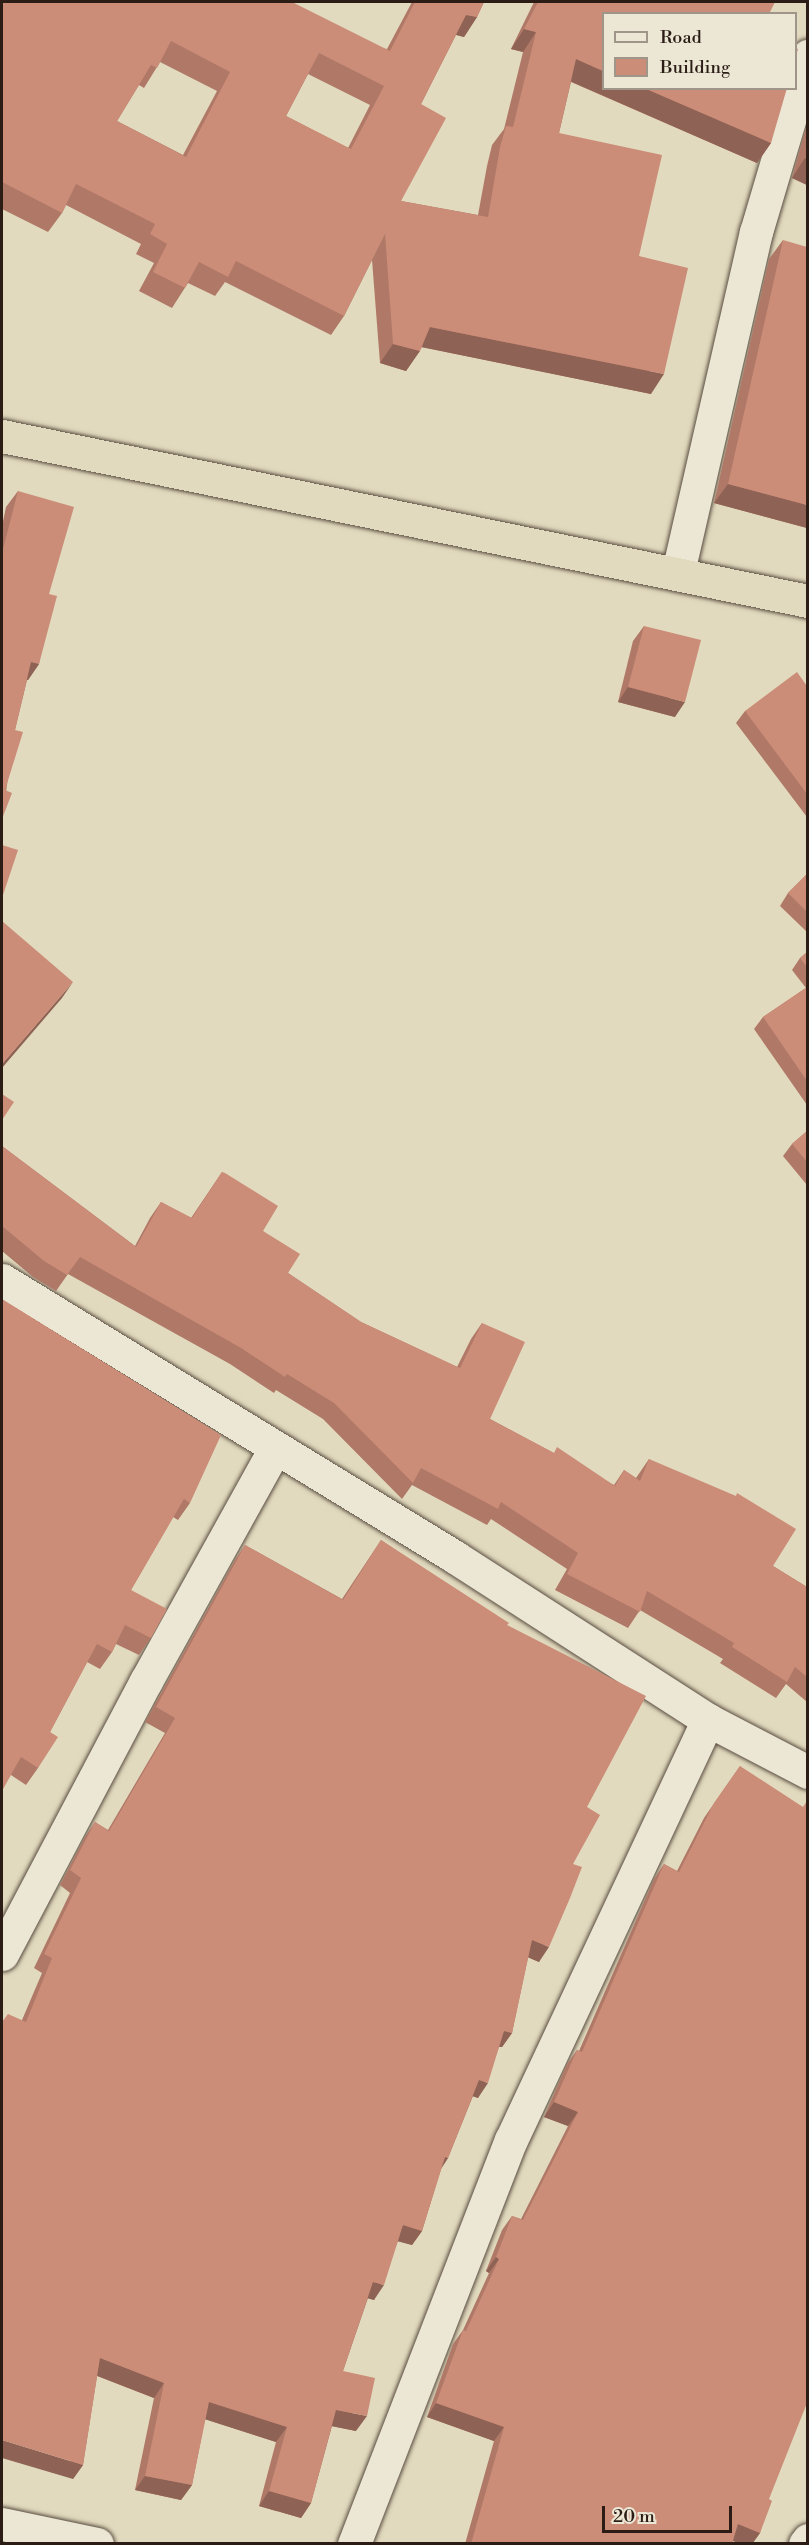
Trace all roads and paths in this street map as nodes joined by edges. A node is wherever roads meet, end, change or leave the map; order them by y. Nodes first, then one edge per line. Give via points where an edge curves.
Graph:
1 (807, 56) edge
2 (2, 436) edge
3 (678, 572) junction
4 (807, 601) edge
5 (2, 1280) edge
6 (275, 1448) junction
7 (708, 1720) junction
8 (807, 1772) edge
9 (2, 1954) edge
10 (2, 2524) edge
11 (97, 2544) edge
12 (354, 2544) edge

1 - 3 street via 756,232
2 - 3 highway
3 - 4 highway
5 - 6 street
6 - 7 street via 456,1557
6 - 9 street
7 - 8 street
7 - 12 street via 511,2140
10 - 11 street

